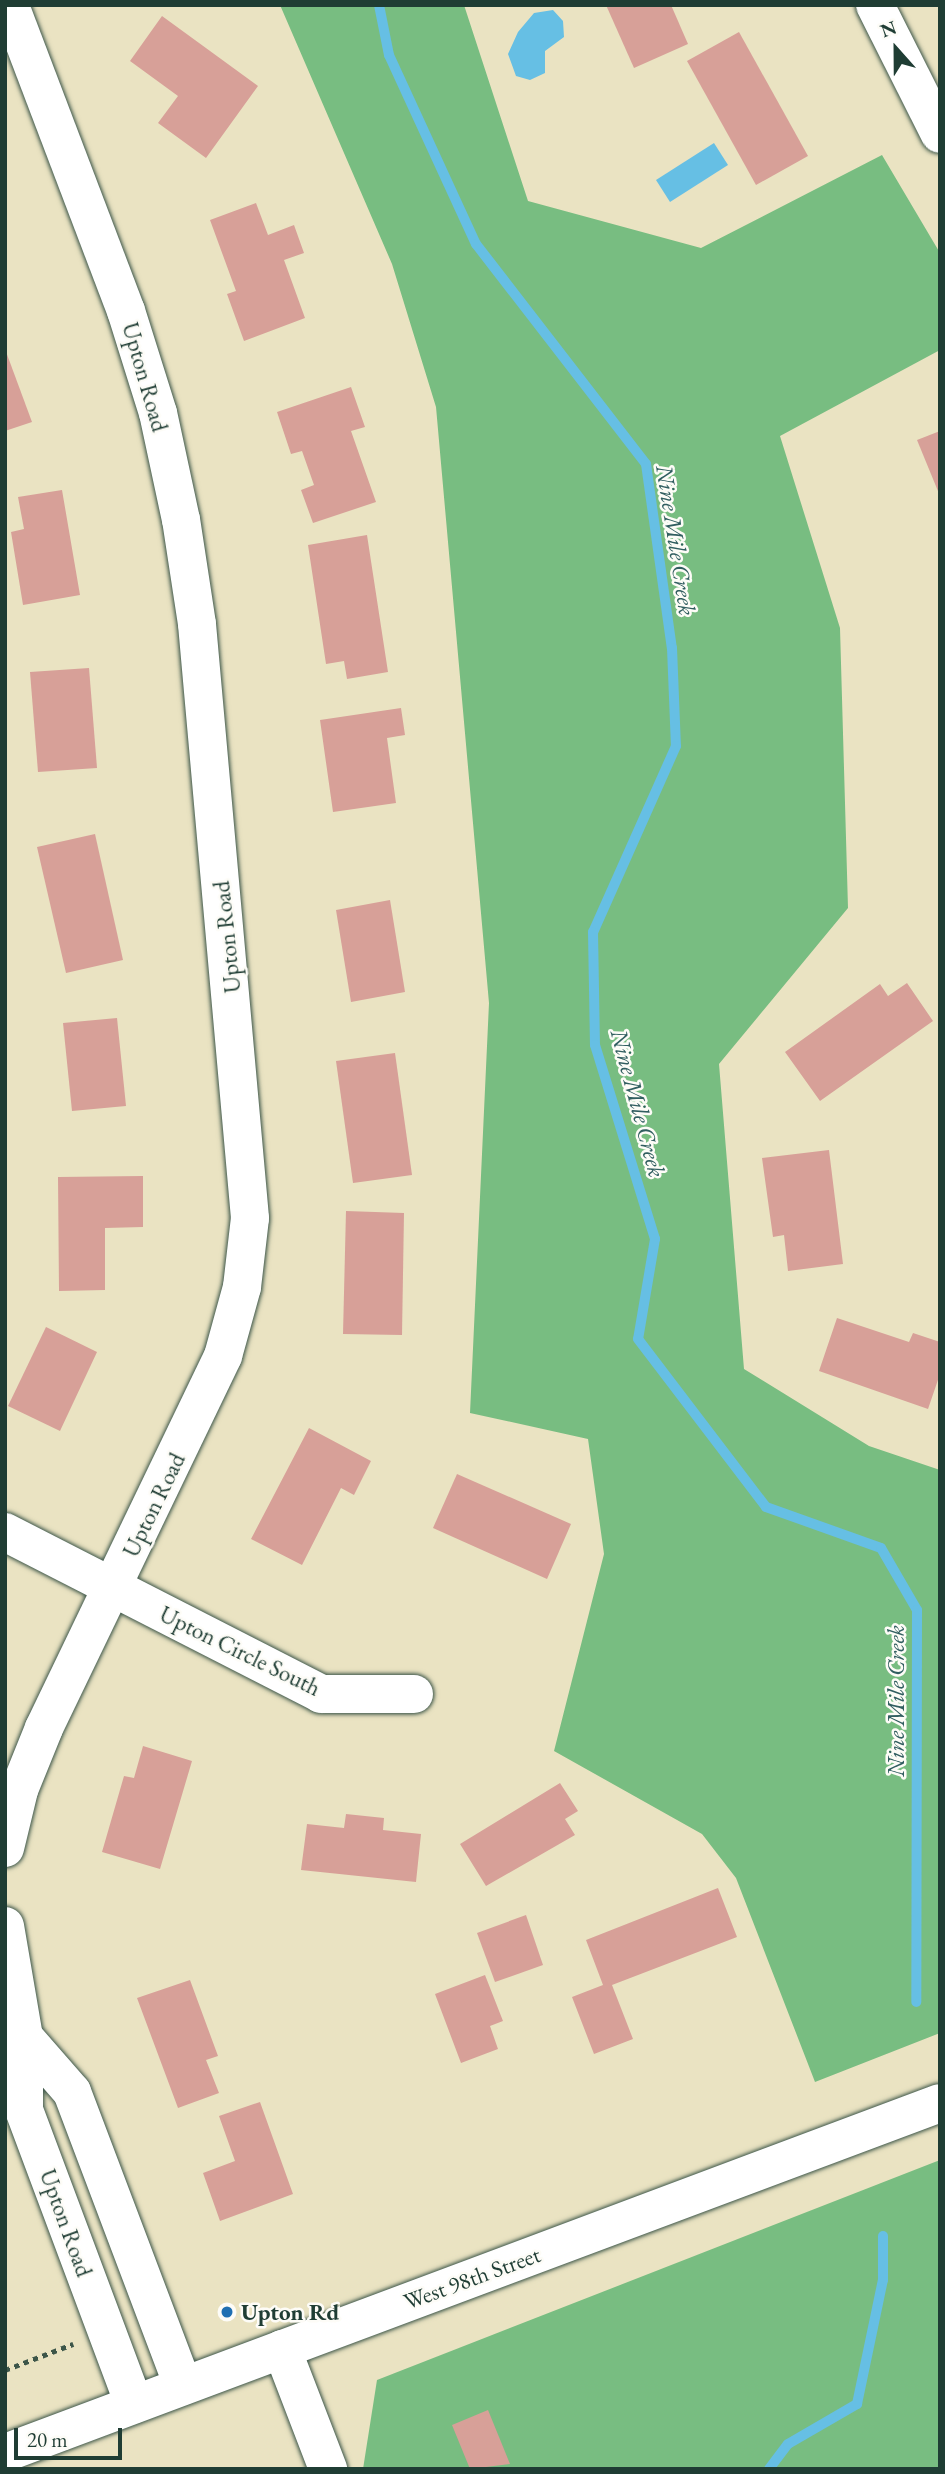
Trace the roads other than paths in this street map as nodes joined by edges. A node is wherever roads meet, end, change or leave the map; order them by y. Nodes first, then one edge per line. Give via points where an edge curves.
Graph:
1 (10, 5) edge
2 (875, 5) edge
3 (940, 134) edge
4 (5, 1532) edge
5 (113, 1589) junction
6 (414, 1694) dead end
7 (5, 1848) edge
8 (5, 1926) edge
9 (15, 2040) edge
10 (940, 2103) edge
11 (282, 2349) junction
12 (183, 2386) junction
13 (134, 2404) junction
14 (5, 2453) edge
15 (327, 2469) edge

1 - 5 street, Upton Road via 126,311 158,414 181,520 247,1147 250,1218 242,1287 223,1356
2 - 3 street
4 - 5 street, Upton Circle South
5 - 6 street, Upton Circle South via 321,1694
5 - 7 street, Upton Road via 44,1728 19,1790
8 - 9 street, Upton Road
9 - 12 street via 72,2092
9 - 13 street, Upton Road via 24,2110
10 - 11 street, West 98th Street
11 - 12 street, West 98th Street
11 - 15 street
12 - 13 street, West 98th Street
13 - 14 street, West 98th Street

